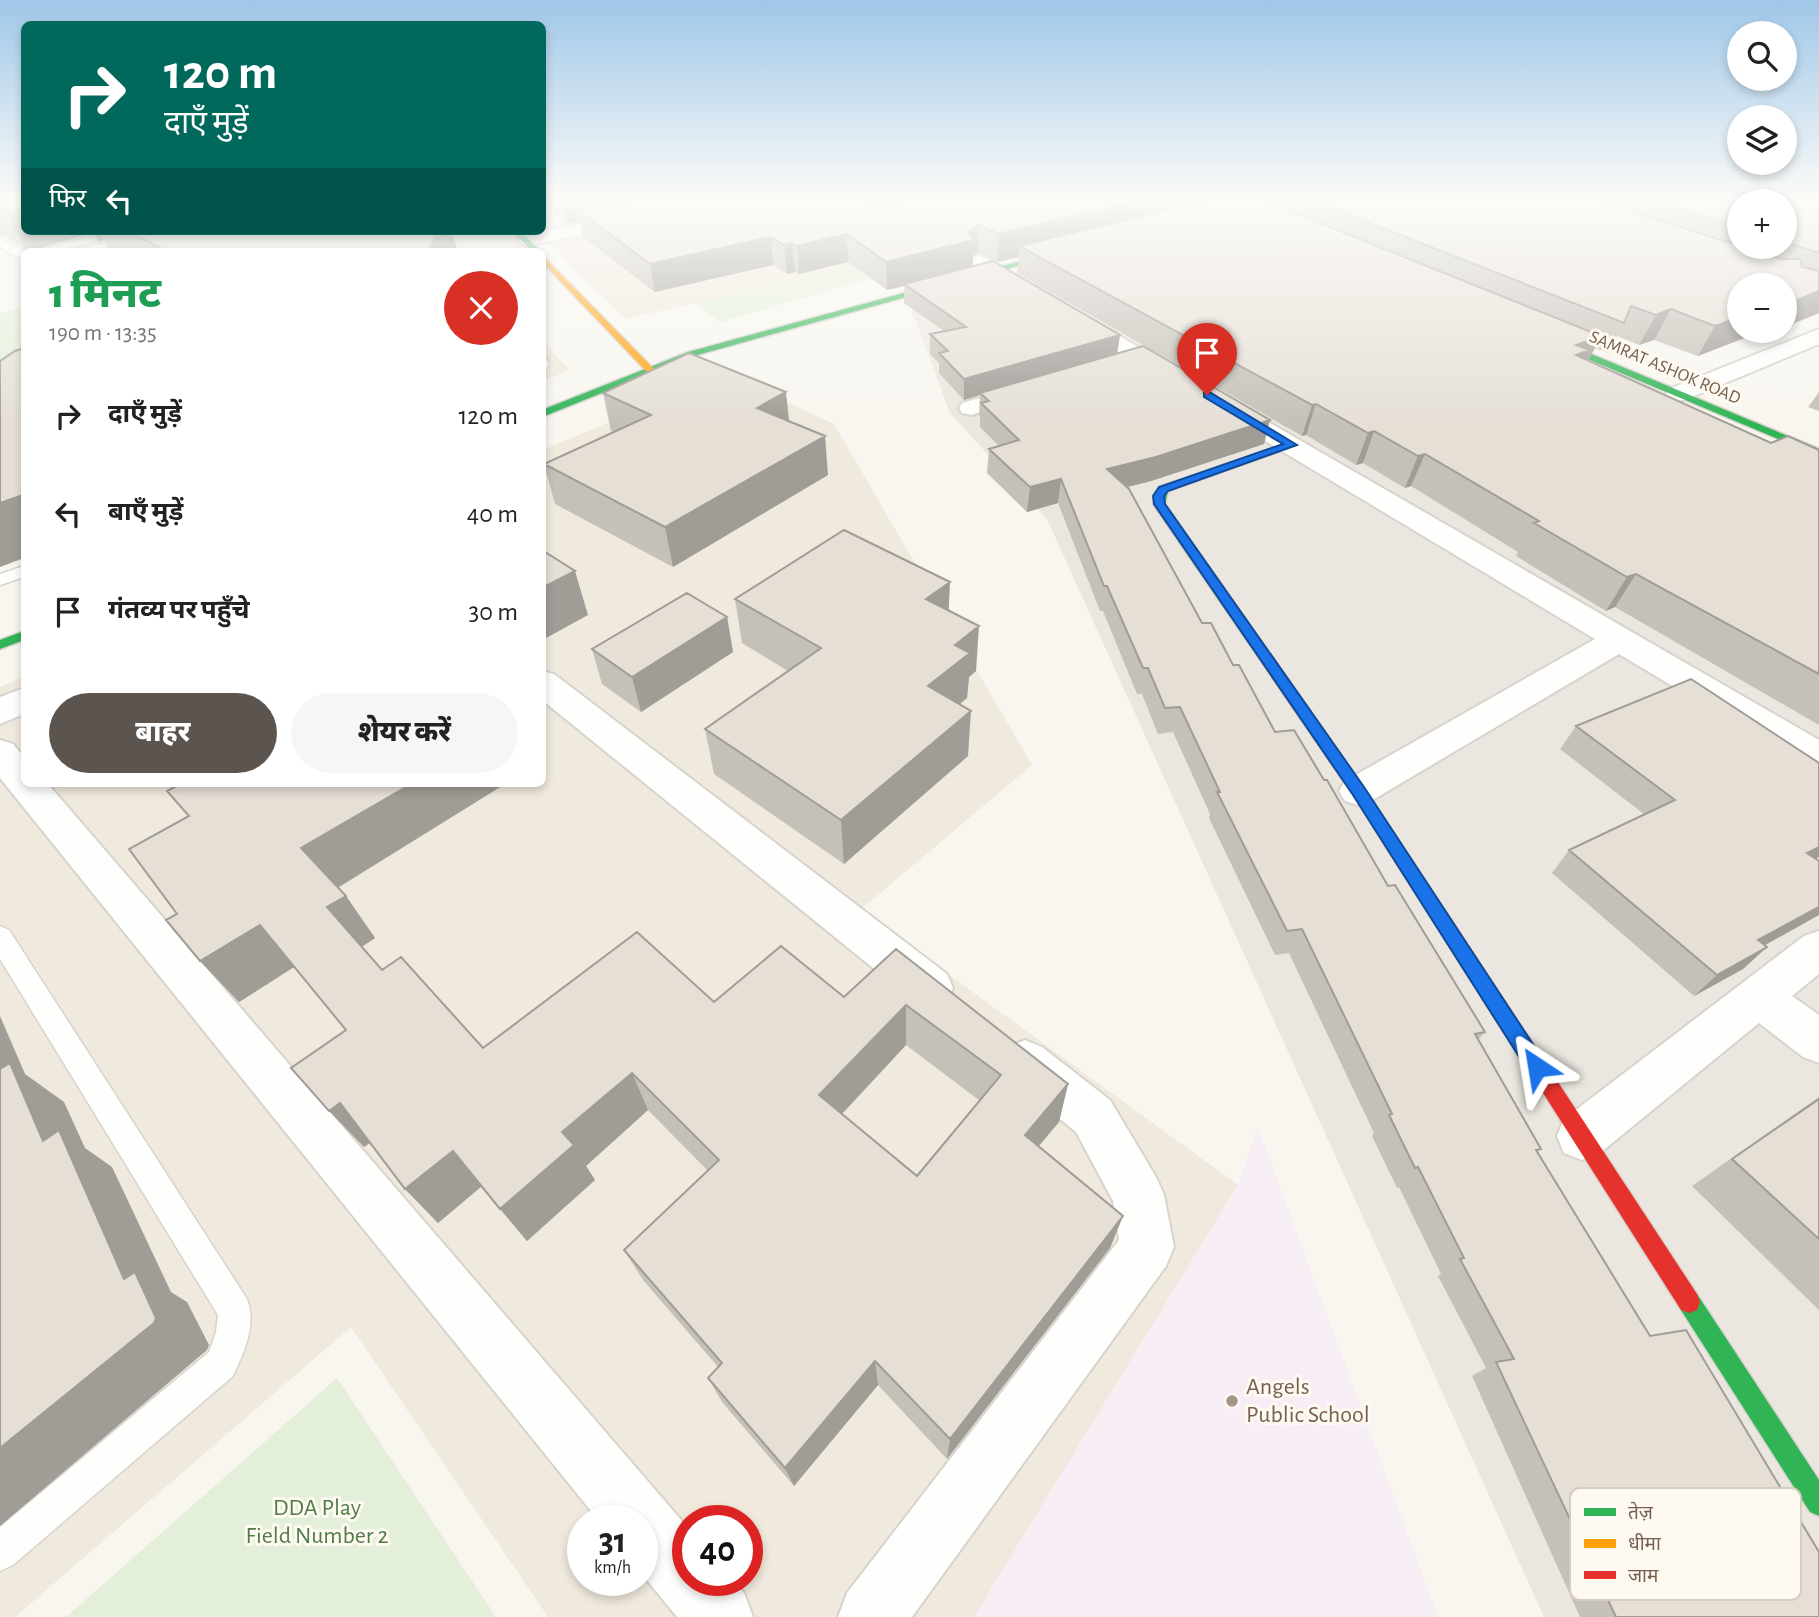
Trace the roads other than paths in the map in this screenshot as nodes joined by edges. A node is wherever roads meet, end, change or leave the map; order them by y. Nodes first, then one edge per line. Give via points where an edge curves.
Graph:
1 (558, 274) edge
2 (938, 274) edge
3 (957, 274) edge
4 (1002, 274) edge
5 (878, 286) edge
6 (827, 300) dead end
7 (1526, 330) edge
8 (1819, 337) edge
9 (645, 366) junction
10 (1050, 384) edge
11 (1678, 394) junction
12 (546, 398) edge
13 (971, 408) dead end
14 (546, 412) edge
15 (1292, 445) junction
16 (1819, 453) edge
17 (21, 571) edge
18 (0, 580) edge
19 (21, 636) edge
20 (1620, 639) junction
21 (0, 645) edge
22 (546, 685) edge
23 (21, 702) edge
24 (0, 712) edge
25 (0, 753) edge
26 (1819, 757) edge
27 (21, 778) edge
28 (28, 787) edge
29 (1358, 791) junction
30 (0, 937) edge
31 (1819, 949) edge
32 (1759, 997) junction
33 (1819, 1042) edge
34 (1582, 1136) junction
35 (1819, 1503) edge
36 (627, 1505) edge
37 (658, 1542) edge
38 (0, 1552) edge
39 (672, 1559) edge
40 (703, 1596) edge
41 (720, 1617) edge
42 (871, 1617) edge

1 - 9 street
2 - 5 street
3 - 9 street
4 - 15 street via 1130,361
6 - 9 street via 699,338
7 - 11 street, SAMRAT ASHOK ROAD
8 - 11 street
9 - 12 street
9 - 14 street
10 - 13 street
11 - 16 street, SAMRAT ASHOK ROAD
15 - 20 street
15 - 29 street via 1163,489 1160,504
17 - 18 lane
19 - 21 street
20 - 26 street
20 - 29 street
22 - 42 street via 1093,1116 1138,1195 1147,1247
23 - 24 street
25 - 27 street
28 - 36 street
29 - 34 street
30 - 38 lane via 235,1311 235,1326 221,1364
31 - 32 street
32 - 33 street
32 - 34 street
34 - 35 street
37 - 39 street
40 - 41 street

